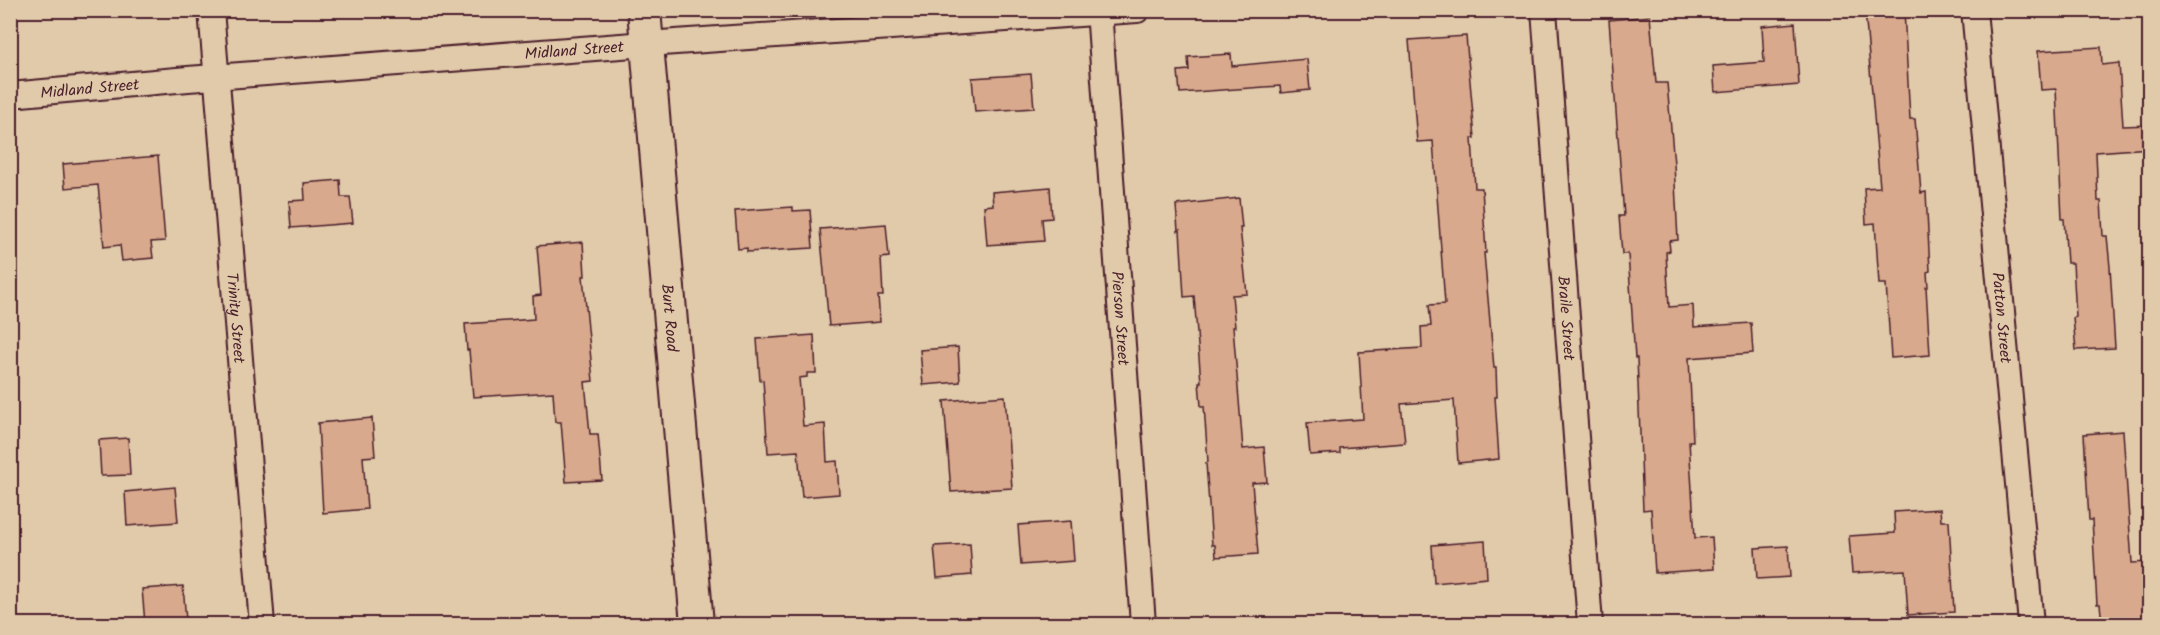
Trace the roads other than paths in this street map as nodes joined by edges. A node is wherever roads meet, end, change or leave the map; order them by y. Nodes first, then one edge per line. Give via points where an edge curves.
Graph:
1 (211, 10) edge
2 (644, 10) edge
3 (1137, 10) edge
4 (1544, 10) edge
5 (1974, 10) edge
6 (1099, 12) edge
7 (647, 44) junction
8 (217, 77) junction
9 (10, 95) edge
10 (262, 624) edge
11 (697, 624) edge
12 (1143, 624) edge
13 (1590, 624) edge
14 (2031, 624) edge

1 - 8 street, Trinity Street
2 - 7 street, Burt Road
3 - 6 street, Midland Street
4 - 13 street, Braile Street
5 - 14 street, Patton Street
6 - 7 street, Midland Street
6 - 12 street, Pierson Street
7 - 8 street, Midland Street
7 - 11 street, Burt Road
8 - 9 street, Midland Street
8 - 10 street, Trinity Street

